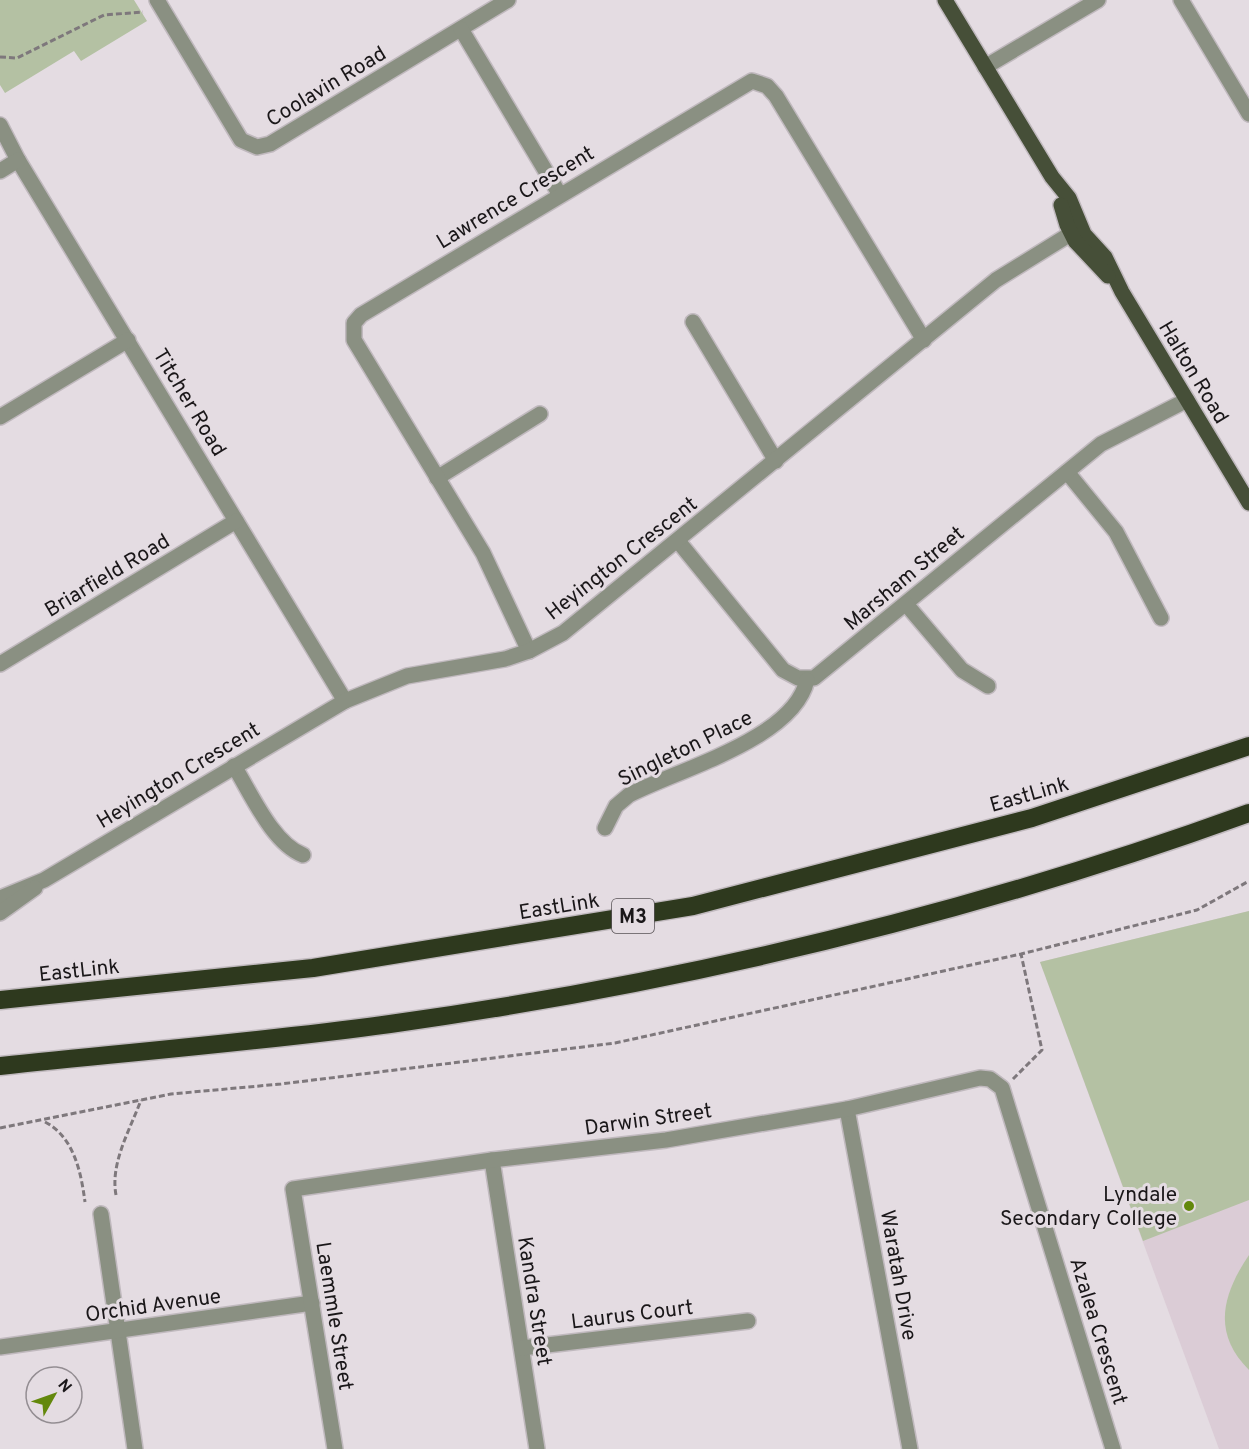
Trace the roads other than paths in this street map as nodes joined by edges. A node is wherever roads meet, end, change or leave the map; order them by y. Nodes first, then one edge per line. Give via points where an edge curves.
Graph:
1 (508, 0) edge
2 (945, 0) edge
3 (1098, 0) edge
4 (1180, 0) edge
5 (159, 1) edge
6 (461, 29) junction
7 (985, 67) junction
8 (1249, 114) edge
9 (0, 125) edge
10 (18, 160) junction
11 (0, 171) edge
12 (560, 195) junction
13 (1075, 231) junction
14 (693, 322) dead end
15 (924, 339) junction
16 (128, 340) junction
17 (1187, 400) junction
18 (540, 414) dead end
19 (0, 417) edge
20 (776, 461) junction
21 (1067, 472) junction
22 (437, 478) junction
23 (1249, 503) edge
24 (236, 521) junction
25 (678, 541) junction
26 (906, 604) junction
27 (1161, 618) dead end
28 (529, 651) junction
29 (0, 664) edge
30 (807, 680) junction
31 (988, 686) dead end
32 (345, 701) junction
33 (1249, 746) edge
34 (234, 766) junction
35 (1249, 813) edge
36 (605, 828) dead end
37 (303, 855) dead end
38 (44, 880) junction
39 (0, 898) edge
40 (0, 913) edge
41 (0, 1000) edge
42 (0, 1066) edge
43 (1002, 1088) joint
44 (847, 1109) junction
45 (492, 1160) junction
46 (293, 1189) joint
47 (101, 1214) dead end
48 (312, 1303) junction
49 (748, 1321) dead end
50 (119, 1331) junction
51 (0, 1347) edge
52 (522, 1348) junction
53 (135, 1449) edge
54 (335, 1449) edge
55 (537, 1449) edge
56 (910, 1449) edge
57 (1113, 1449) edge

1 - 6 street, Coolavin Road
2 - 7 main road, Halton Road
3 - 7 street
4 - 8 street
5 - 6 street, Coolavin Road via 241,140 257,147 270,144
6 - 12 street
7 - 13 main road, Halton Road via 1069,198
9 - 10 street, Titcher Road
10 - 11 street
10 - 16 street, Titcher Road
12 - 15 street, Lawrence Crescent via 742,85 756,81 776,96
12 - 22 street, Lawrence Crescent via 361,315 354,324 357,346
13 - 15 street, Heyington Crescent via 1007,272
13 - 17 main road, Halton Road via 1105,257
14 - 20 street
15 - 20 street, Heyington Crescent
16 - 19 street
16 - 24 street, Titcher Road
17 - 21 street, Marsham Street via 1101,444
17 - 23 main road, Halton Road
18 - 22 street
20 - 25 street, Heyington Crescent
21 - 26 street, Marsham Street
21 - 27 street via 1116,532
22 - 28 street, Lawrence Crescent via 483,553
24 - 29 street, Briarfield Road
24 - 32 street, Titcher Road
25 - 28 street, Heyington Crescent via 581,620
25 - 30 street via 783,670
26 - 30 street, Marsham Street via 826,670
26 - 31 street via 962,670
28 - 32 street, Heyington Crescent via 485,664 407,676
30 - 36 street, Singleton Place via 792,708 771,729 629,795 616,806
32 - 34 street, Heyington Crescent
33 - 41 highway, EastLink / M3 via 1032,818 693,906 313,968
34 - 37 street via 277,836
34 - 38 street, Heyington Crescent
35 - 42 highway via 991,896 669,976 387,1024
38 - 39 street, Heyington Crescent
38 - 40 street, Heyington Crescent
43 - 44 street, Darwin Street via 990,1079 980,1078
43 - 57 street, Azalea Crescent
44 - 45 street, Darwin Street via 666,1140
44 - 56 street, Waratah Drive
45 - 46 street, Darwin Street
45 - 52 street, Kandra Street
46 - 48 street, Laemmle Street
47 - 50 street
48 - 50 street, Orchid Avenue
48 - 54 street, Laemmle Street
49 - 52 street, Laurus Court
50 - 51 street, Orchid Avenue
50 - 53 street
52 - 55 street, Kandra Street

